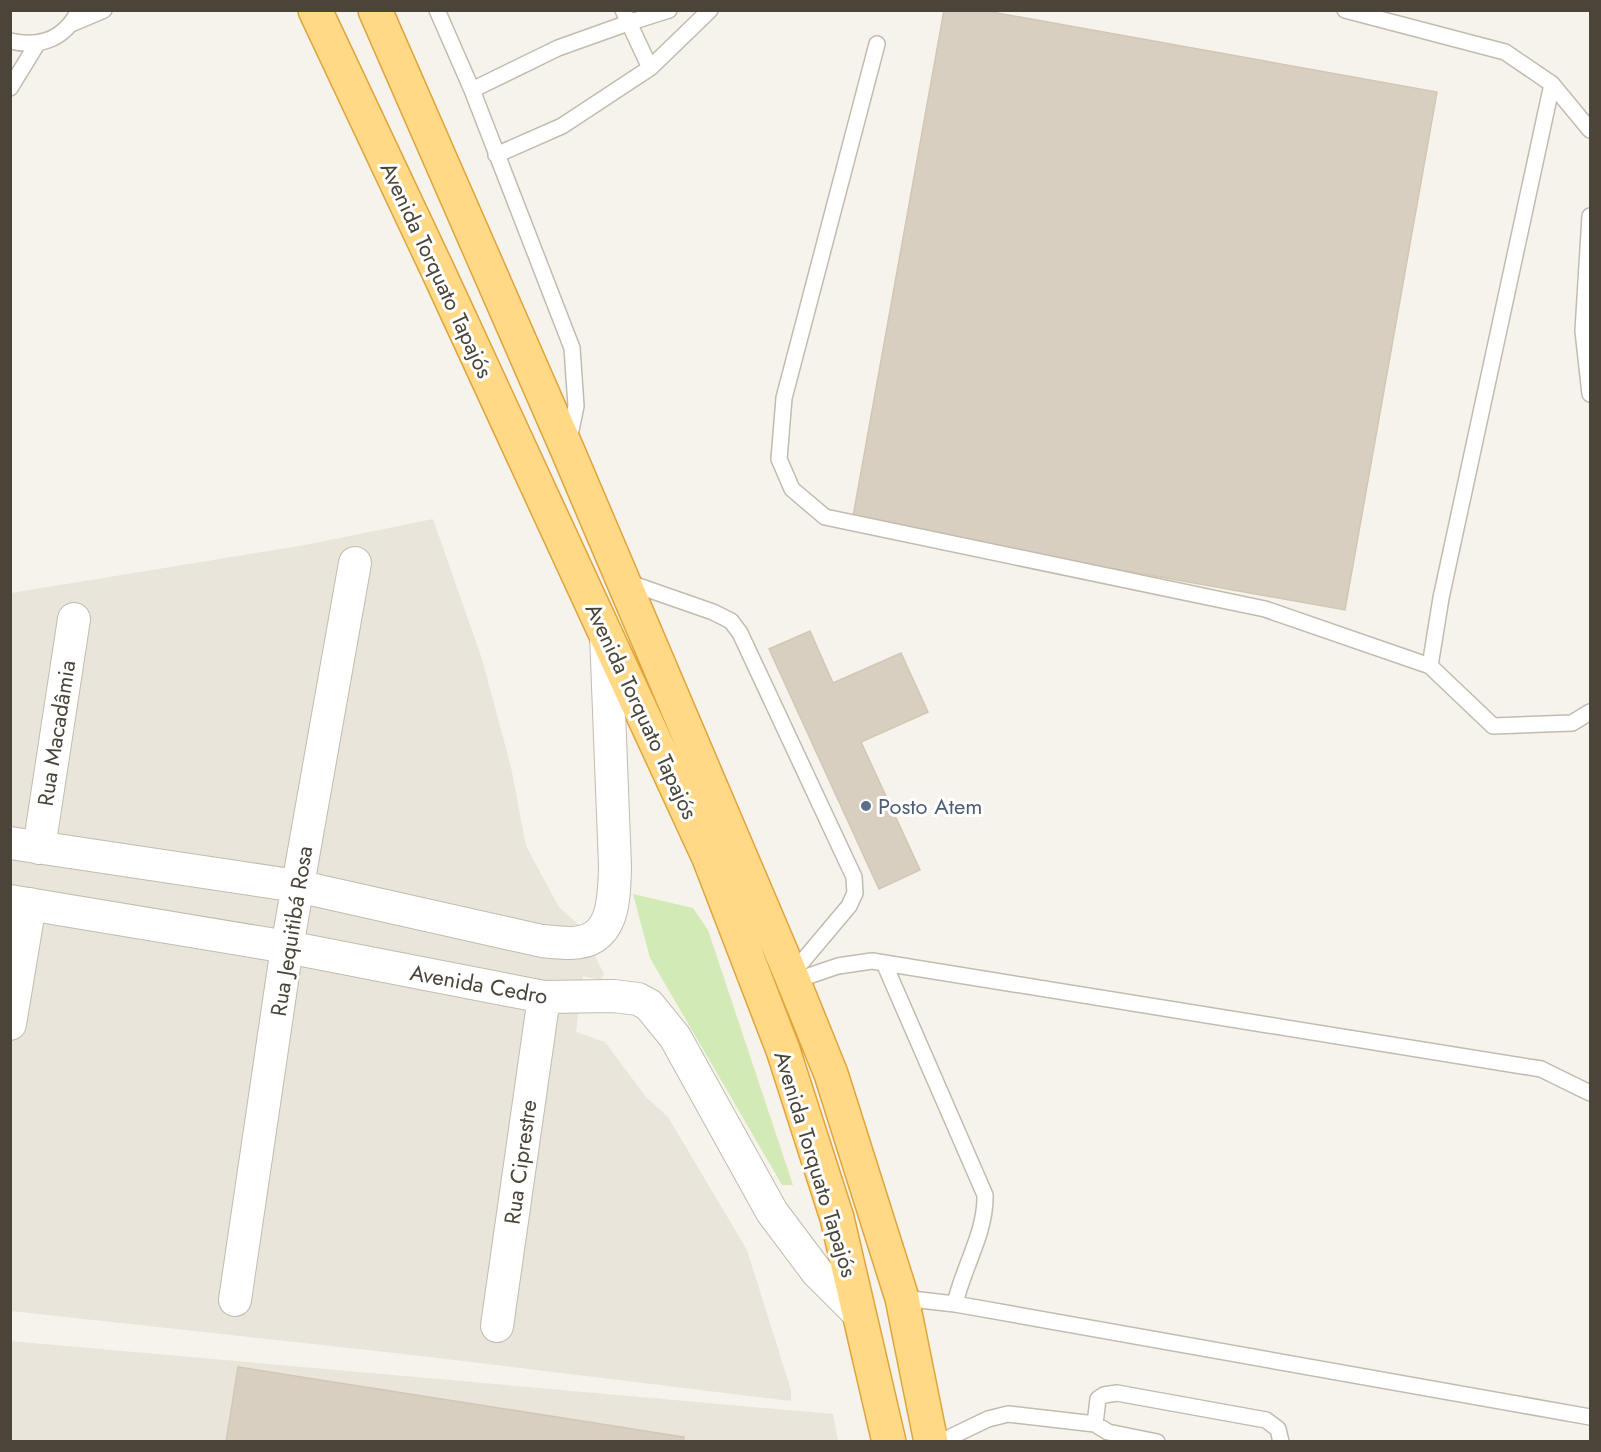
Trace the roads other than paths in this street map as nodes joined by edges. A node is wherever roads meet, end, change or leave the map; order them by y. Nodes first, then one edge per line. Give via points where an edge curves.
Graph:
1 (104, 10) edge
2 (315, 10) edge
3 (375, 10) edge
4 (437, 10) edge
5 (669, 10) edge
6 (710, 10) edge
7 (1345, 10) edge
8 (75, 17) edge
9 (625, 17) edge
10 (10, 41) edge
11 (37, 44) junction
12 (877, 44) dead end
13 (650, 68) junction
14 (1552, 84) junction
15 (10, 88) edge
16 (472, 90) junction
17 (1590, 130) edge
18 (496, 155) junction
19 (1590, 216) edge
20 (1590, 393) edge
21 (567, 449) junction
22 (355, 563) dead end
23 (623, 580) junction
24 (74, 619) dead end
25 (606, 633) junction
26 (1430, 666) junction
27 (1590, 712) edge
28 (25, 845) edge
29 (297, 886) junction
30 (20, 902) edge
31 (287, 947) junction
32 (884, 963) junction
33 (793, 978) junction
34 (544, 997) junction
35 (10, 1024) edge
36 (1590, 1093) edge
37 (902, 1298) junction
38 (235, 1300) dead end
39 (955, 1304) junction
40 (859, 1314) junction
41 (497, 1326) dead end
42 (1590, 1417) edge
43 (1095, 1424) junction
44 (889, 1442) edge
45 (931, 1442) edge
46 (940, 1442) edge
47 (1157, 1442) edge
48 (1281, 1442) edge

1 - 8 lane
2 - 25 highway, Avenida Torquato Tapajós
3 - 21 highway, Avenida Torquato Tapajós
4 - 16 lane
5 - 9 lane
6 - 13 lane
7 - 14 lane via 1505,52
8 - 11 lane via 62,33
9 - 13 lane
9 - 16 lane
10 - 11 lane
11 - 15 lane
12 - 26 lane via 784,398 779,459 792,489 825,517 1265,609
13 - 18 lane via 562,126
14 - 17 lane
14 - 26 lane via 1441,598
16 - 18 lane
18 - 21 lane via 572,348 576,406
19 - 20 lane via 1583,331
21 - 23 highway, Avenida Torquato Tapajós
22 - 29 street, Rua Jequitibá Rosa
23 - 33 highway, Avenida Torquato Tapajós
23 - 33 lane via 731,621 854,877 855,893 849,906
24 - 28 street, Rua Macadâmia
25 - 29 street via 615,866 614,894 603,930 591,939 573,943 542,941
25 - 40 highway, Avenida Torquato Tapajós via 709,858 783,1050 837,1218
26 - 27 lane via 1493,726 1572,723
28 - 29 street
29 - 31 street, Rua Jequitibá Rosa
30 - 31 street, Avenida Cedro
30 - 35 street
31 - 34 street, Avenida Cedro
31 - 38 street, Rua Jequitibá Rosa
32 - 33 lane via 838,966
32 - 36 lane via 1541,1069
32 - 39 lane via 985,1195 981,1228
33 - 37 highway, Avenida Torquato Tapajós via 831,1074
34 - 40 street, Avenida Cedro via 614,996 638,999 649,1005 675,1037 772,1212 817,1272
34 - 41 street, Rua Ciprestre
37 - 39 lane
37 - 45 highway, Avenida Torquato Tapajós
39 - 42 lane
40 - 44 highway, Avenida Torquato Tapajós
43 - 46 lane via 1008,1414
43 - 47 lane via 1108,1432
43 - 48 lane via 1098,1399 1117,1393 1266,1420 1278,1429

